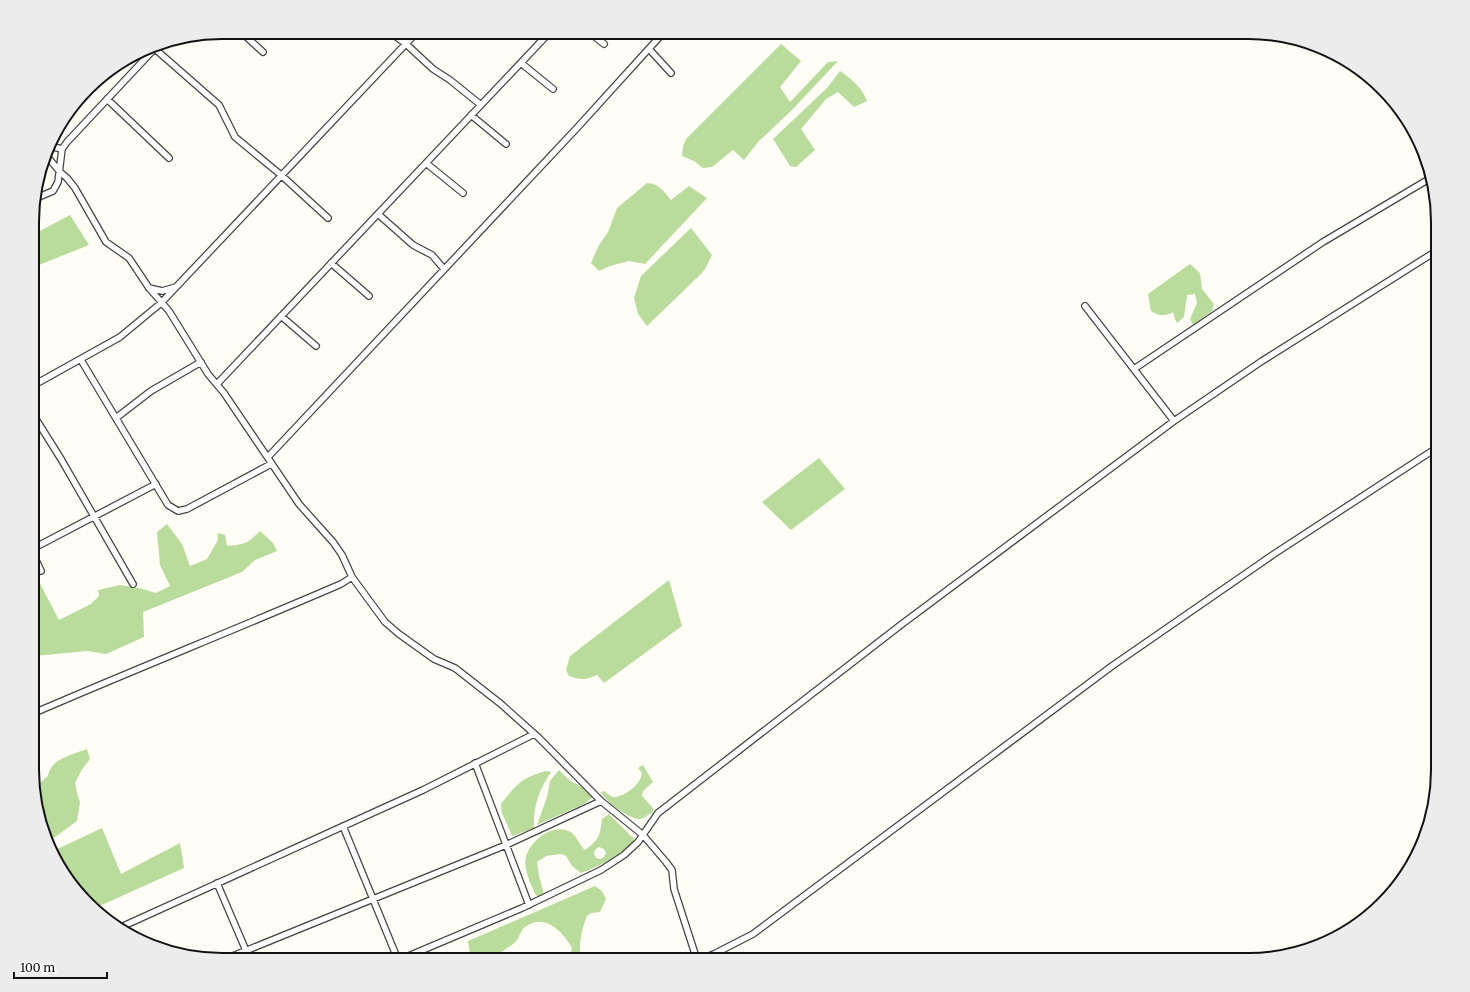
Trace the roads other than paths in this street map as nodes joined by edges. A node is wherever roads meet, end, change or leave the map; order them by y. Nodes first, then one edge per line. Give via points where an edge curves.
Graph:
1 (249, 39) edge
2 (399, 39) edge
3 (411, 39) edge
4 (543, 39) edge
5 (597, 39) edge
6 (657, 39) edge
7 (406, 44) junction
8 (604, 44) dead end
9 (648, 49) junction
10 (160, 50) edge
11 (263, 52) dead end
12 (149, 54) edge
13 (521, 63) junction
14 (671, 73) dead end
15 (553, 89) dead end
16 (107, 99) junction
17 (481, 105) junction
18 (471, 115) junction
19 (506, 144) dead end
20 (55, 147) edge
21 (62, 149) junction
22 (169, 158) dead end
23 (50, 160) edge
24 (426, 163) junction
25 (60, 172) junction
26 (281, 175) junction
27 (1426, 181) edge
28 (462, 193) dead end
29 (41, 196) edge
30 (378, 214) junction
31 (328, 218) dead end
32 (1431, 254) edge
33 (331, 263) junction
34 (444, 269) junction
35 (176, 287) junction
36 (149, 288) junction
37 (369, 296) dead end
38 (162, 303) junction
39 (1085, 306) dead end
40 (281, 316) junction
41 (316, 346) dead end
42 (81, 360) junction
43 (201, 362) junction
44 (1134, 369) junction
45 (39, 382) edge
46 (217, 384) junction
47 (116, 418) junction
48 (1174, 420) junction
49 (39, 424) edge
50 (1431, 452) edge
51 (268, 458) junction
52 (271, 464) junction
53 (156, 484) junction
54 (94, 517) junction
55 (39, 545) edge
56 (39, 567) edge
57 (41, 571) dead end
58 (352, 578) junction
59 (133, 584) dead end
60 (39, 711) edge
61 (534, 734) junction
62 (476, 763) junction
63 (601, 801) junction
64 (343, 826) junction
65 (643, 835) junction
66 (506, 845) junction
67 (217, 883) junction
68 (373, 899) junction
69 (529, 905) junction
70 (125, 925) edge
71 (246, 950) junction
72 (239, 953) edge
73 (247, 953) edge
74 (395, 953) edge
75 (415, 953) edge
76 (696, 953) edge
77 (716, 953) edge

1 - 11 street
2 - 7 street
3 - 7 street
4 - 13 street
5 - 8 street
6 - 9 street
7 - 17 street via 432,69
7 - 26 street
9 - 14 street
9 - 34 street
10 - 26 street via 219,105 235,137
12 - 16 street
13 - 15 street
13 - 17 street
16 - 21 street
16 - 22 street
17 - 18 street
18 - 19 street
18 - 24 street
20 - 21 street
21 - 25 street
23 - 25 street
24 - 28 street
24 - 30 street
25 - 29 street via 53,191
25 - 36 street via 75,188 106,242 129,258
26 - 31 street
26 - 35 street
27 - 44 street via 1323,242
30 - 33 street
30 - 34 street via 413,245 432,256
32 - 48 street
33 - 37 street
33 - 40 street
34 - 51 street
35 - 36 street via 162,291
35 - 38 street
36 - 38 street
38 - 42 street via 120,337
38 - 43 street
39 - 44 street
40 - 41 street
40 - 46 street
42 - 45 street
42 - 47 street
43 - 46 street
43 - 47 street via 151,391
44 - 48 street
46 - 51 street
47 - 53 street
48 - 65 street via 902,624 658,813
49 - 54 street
50 - 77 street via 1274,554 1112,666 753,934
51 - 52 street
52 - 53 street via 187,509 178,511 168,505
52 - 58 street via 298,504 334,542
53 - 54 street
54 - 55 street
54 - 59 street
56 - 57 street
58 - 60 street
58 - 61 street via 390,626 434,659 454,668 501,704
61 - 62 street
61 - 63 street
62 - 64 street
62 - 66 street
63 - 65 street
63 - 66 street
64 - 67 street
64 - 68 street
65 - 69 street via 624,855 601,870
65 - 76 street via 672,870 674,889
66 - 68 street
66 - 69 street
67 - 70 street
67 - 71 street
68 - 71 street
68 - 74 street
69 - 75 street
71 - 72 street
71 - 73 street

